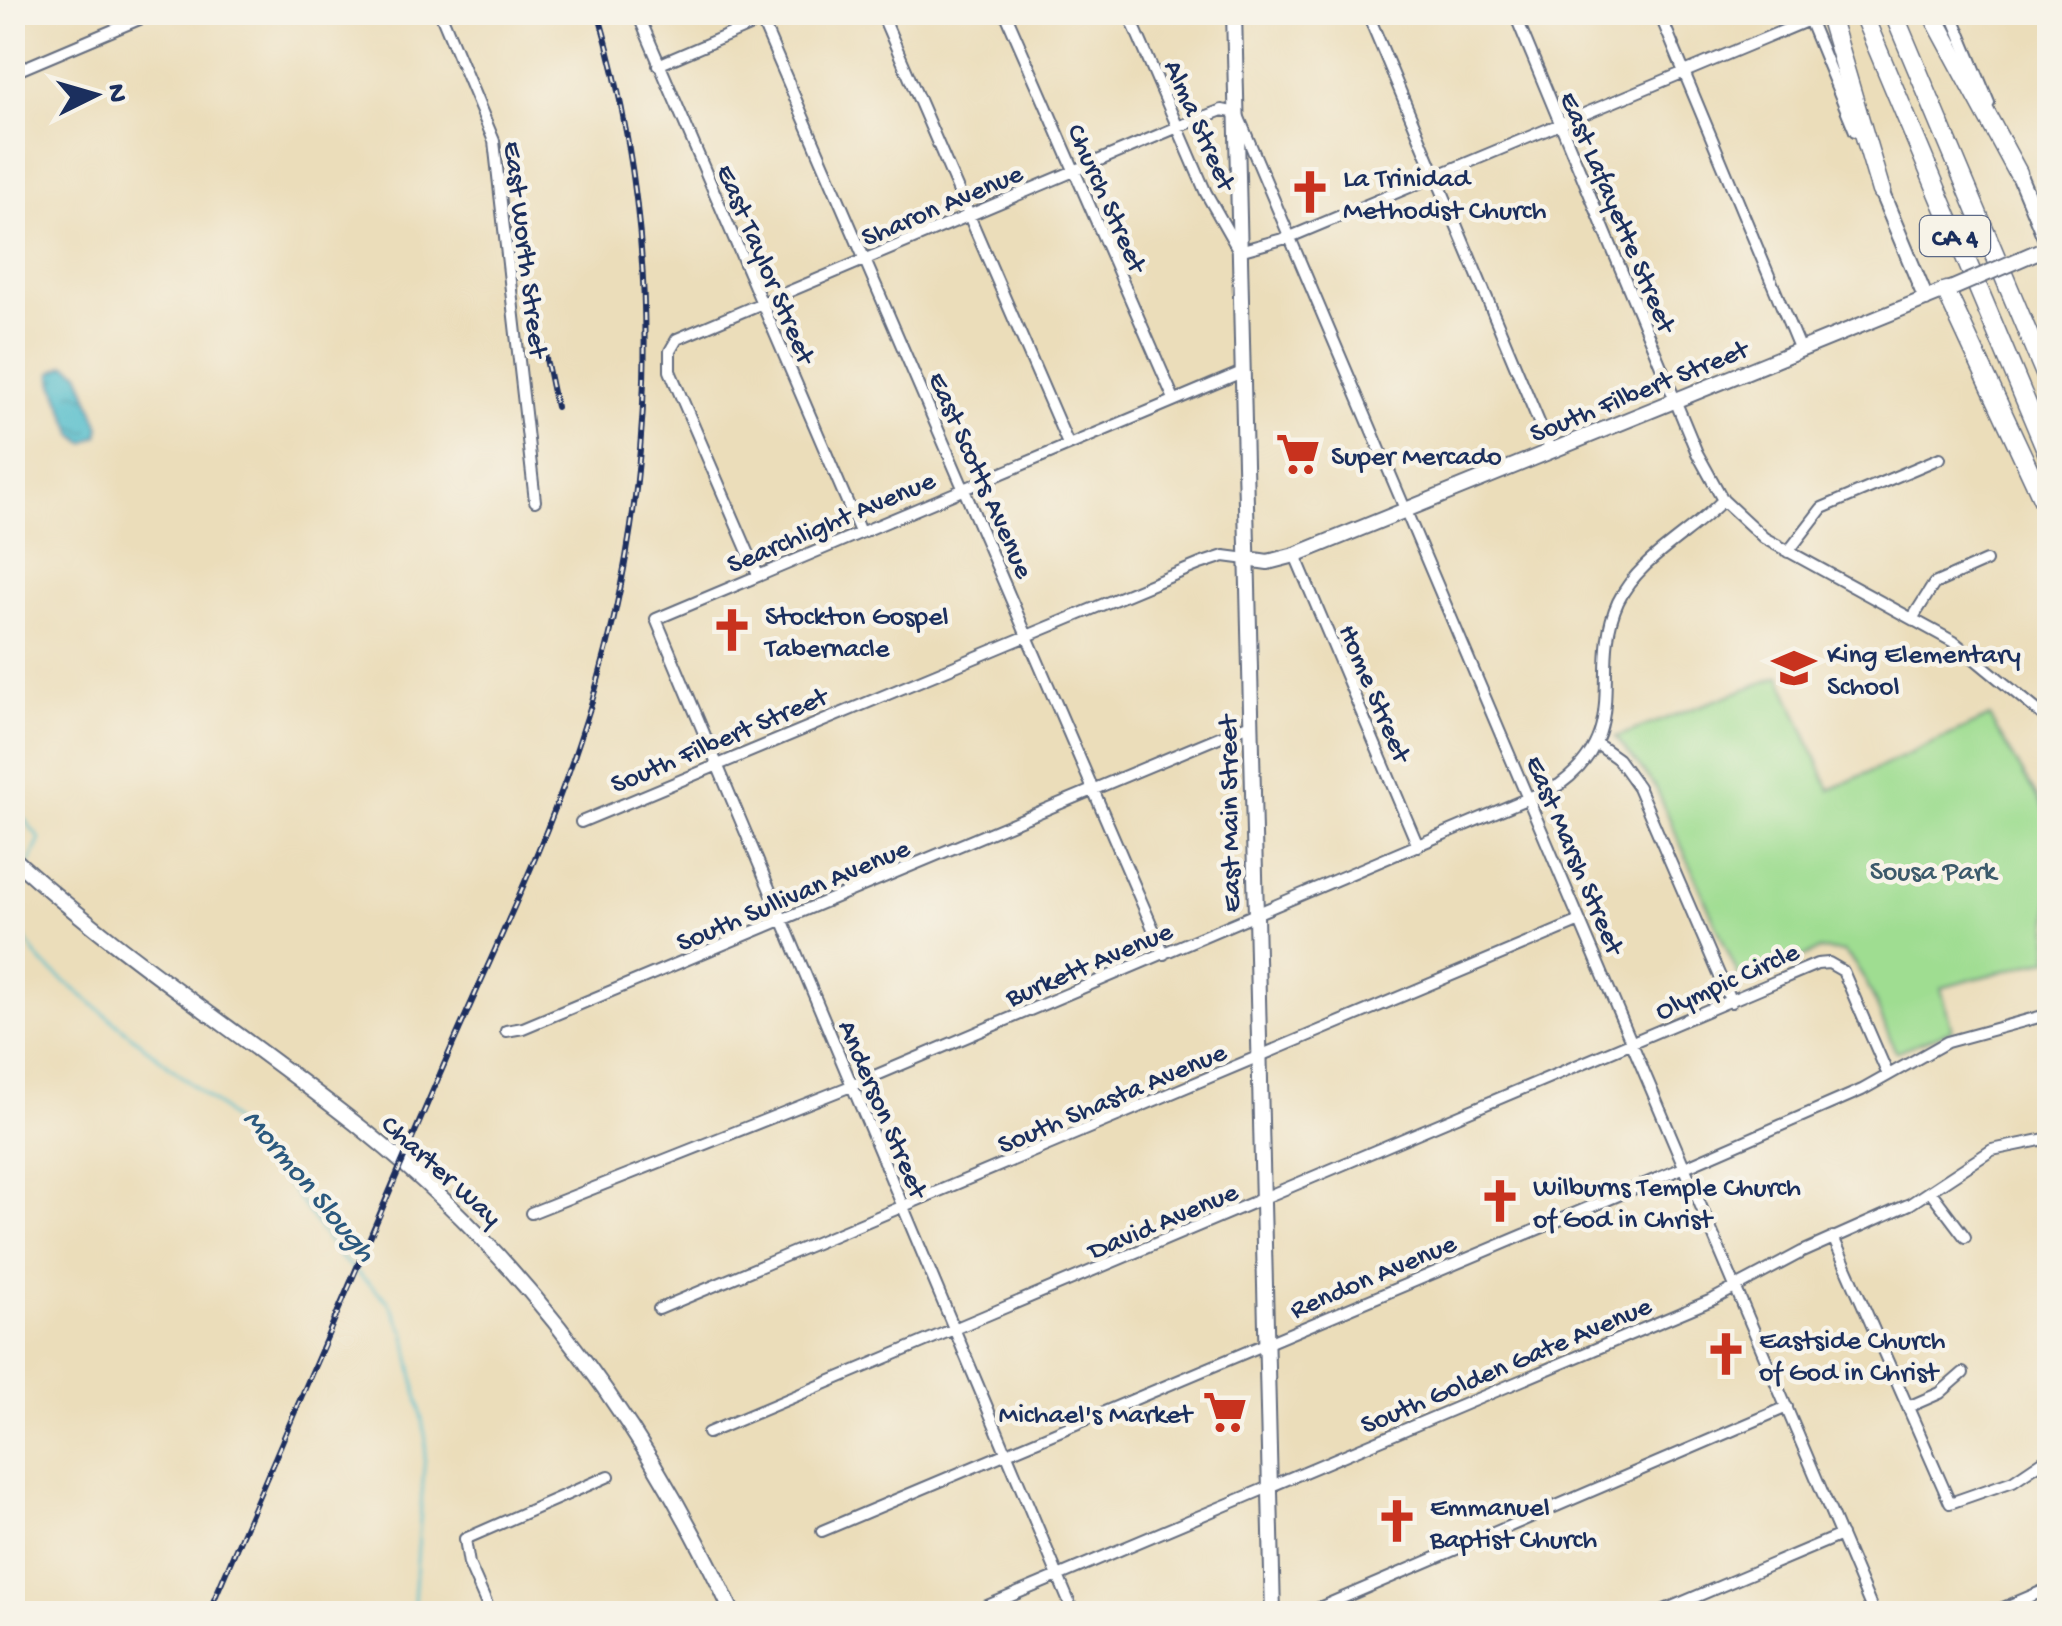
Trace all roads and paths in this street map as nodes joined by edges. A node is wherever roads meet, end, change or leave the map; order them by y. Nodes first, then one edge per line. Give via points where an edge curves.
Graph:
1 (156, 12) edge
2 (440, 12) edge
3 (637, 12) edge
4 (782, 12) edge
5 (882, 12) edge
6 (1005, 12) edge
7 (1128, 12) edge
8 (1234, 12) edge
9 (1367, 12) edge
10 (1514, 12) edge
11 (1659, 12) edge
12 (1828, 12) edge
13 (1862, 12) edge
14 (1893, 12) edge
15 (1930, 12) edge
16 (1951, 12) edge
17 (1807, 16) edge
18 (760, 17) edge
19 (658, 65) junction
20 (1684, 72) junction
21 (12, 74) edge
22 (1237, 113) junction
23 (1560, 124) junction
24 (1178, 127) junction
25 (1074, 172) junction
26 (2018, 174) junction
27 (1436, 176) junction
28 (1880, 192) junction
29 (970, 216) junction
30 (1290, 237) junction
31 (2047, 249) edge
32 (1239, 251) junction
33 (866, 259) junction
34 (1950, 289) junction
35 (1926, 299) junction
36 (761, 303) junction
37 (1800, 350) junction
38 (1242, 372) junction
39 (2050, 386) edge
40 (1174, 399) junction
41 (1675, 401) junction
42 (1068, 444) junction
43 (1551, 451) junction
44 (1940, 458) dead end
45 (2050, 459) edge
46 (965, 488) junction
47 (1723, 500) junction
48 (535, 501) dead end
49 (1406, 510) junction
50 (2050, 515) edge
51 (860, 532) junction
52 (1788, 552) junction
53 (1295, 555) junction
54 (1247, 558) junction
55 (1986, 561) dead end
56 (758, 575) junction
57 (1912, 618) junction
58 (656, 619) joint
59 (1029, 636) junction
60 (2050, 722) edge
61 (1250, 724) junction
62 (1597, 744) junction
63 (716, 765) junction
64 (1094, 791) junction
65 (1529, 800) junction
66 (581, 822) dead end
67 (1418, 846) junction
68 (12, 857) edge
69 (1254, 916) junction
70 (1580, 921) junction
71 (782, 923) junction
72 (1164, 954) junction
73 (1731, 1002) junction
74 (2050, 1014) edge
75 (506, 1032) dead end
76 (1633, 1044) junction
77 (1258, 1058) junction
78 (1888, 1075) junction
79 (851, 1086) junction
80 (2050, 1138) edge
81 (1685, 1167) junction
82 (1931, 1192) junction
83 (1262, 1201) junction
84 (903, 1208) junction
85 (530, 1213) dead end
86 (1833, 1237) junction
87 (1964, 1237) dead end
88 (1737, 1288) junction
89 (659, 1309) dead end
90 (954, 1330) junction
91 (1265, 1344) junction
92 (1963, 1373) dead end
93 (1787, 1407) junction
94 (1908, 1407) junction
95 (708, 1432) dead end
96 (1007, 1453) junction
97 (2050, 1456) edge
98 (609, 1476) dead end
99 (1268, 1487) junction
100 (822, 1531) dead end
101 (1841, 1534) junction
102 (1058, 1576) junction
103 (2050, 1588) edge
104 (2015, 1609) edge
105 (490, 1614) edge
106 (733, 1614) edge
107 (968, 1614) edge
108 (1074, 1614) edge
109 (1273, 1614) edge
110 (1305, 1614) edge
111 (1655, 1614) edge
112 (1874, 1614) edge
113 (1989, 1614) edge

1 - 21 street
2 - 48 street, East Worth Street via 494,142
3 - 19 street, East Taylor Street
4 - 18 street
5 - 29 street
6 - 25 street, Church Street
7 - 24 street, Alma Street
8 - 22 main road, East Main Street
9 - 27 street
10 - 23 street, East Lafayette Street
11 - 20 street
12 - 28 highway
13 - 45 highway, CA 4
14 - 39 highway, CA 4
15 - 26 highway
16 - 26 street
17 - 20 street
17 - 28 street
18 - 19 street
18 - 33 street, East Scotts Avenue
19 - 36 street, East Taylor Street
20 - 23 street
20 - 37 street
22 - 24 street, Sharon Avenue via 1222,110
22 - 30 street, East Marsh Street
22 - 32 main road, East Main Street
23 - 27 street
23 - 41 street, East Lafayette Street
24 - 25 street, Sharon Avenue
24 - 32 street, Alma Street
25 - 29 street, Sharon Avenue
25 - 40 street, Church Street
26 - 31 main road
27 - 30 street
27 - 43 street
28 - 35 main road
29 - 33 street, Sharon Avenue
29 - 42 street
30 - 32 street
30 - 49 street, East Marsh Street
31 - 34 main road, South Filbert Street, bridge
32 - 38 main road, East Main Street
33 - 36 street, Sharon Avenue
33 - 46 street, East Scotts Avenue
34 - 35 main road, South Filbert Street
34 - 50 highway
35 - 37 main road, South Filbert Street
36 - 51 street, East Taylor Street
36 - 56 street, Sharon Avenue via 678,339 670,350 670,371
37 - 41 main road, South Filbert Street
38 - 40 street, Searchlight Avenue
38 - 54 main road, East Main Street
40 - 42 street, Searchlight Avenue
41 - 43 main road, South Filbert Street
41 - 47 street, East Lafayette Street
42 - 46 street, Searchlight Avenue
43 - 49 main road, South Filbert Street
44 - 52 street via 1822,508
46 - 51 street, Searchlight Avenue
46 - 59 street, East Scotts Avenue
47 - 52 street, East Lafayette Street
47 - 62 street via 1637,574 1618,602
49 - 53 main road, South Filbert Street
49 - 65 street, East Marsh Street
51 - 56 street, Searchlight Avenue
52 - 57 street, East Lafayette Street
53 - 54 main road, South Filbert Street via 1268,562
53 - 67 street, Home Street
54 - 59 street, South Filbert Street via 1200,564
54 - 61 main road, East Main Street
55 - 57 street via 1934,584
56 - 58 street, Searchlight Avenue
57 - 60 street, East Lafayette Street via 1988,667
58 - 63 street, Anderson Street
59 - 63 street, South Filbert Street
59 - 64 street, East Scotts Avenue
61 - 64 street, South Sullivan Avenue
61 - 69 main road, East Main Street
62 - 65 street, Burkett Avenue via 1568,778
62 - 73 street via 1626,767 1638,787
63 - 66 street, South Filbert Street
63 - 71 street, Anderson Street
64 - 71 street, South Sullivan Avenue
64 - 72 street, East Scotts Avenue
65 - 67 street, Burkett Avenue
65 - 70 street, East Marsh Street
67 - 69 street, Burkett Avenue
68 - 106 main road, Charter Way via 366,1132 481,1236 560,1323 638,1434
69 - 72 street, Burkett Avenue
69 - 77 main road, East Main Street
70 - 76 street, East Marsh Street
70 - 77 street, South Shasta Avenue
71 - 75 street, South Sullivan Avenue
71 - 79 street, Anderson Street
72 - 79 street, Burkett Avenue
73 - 76 street, Olympic Circle
73 - 78 street, Olympic Circle via 1829,962 1846,977
74 - 78 street, Rendon Avenue via 1948,1042
76 - 81 street, East Marsh Street
76 - 83 street, David Avenue
77 - 83 main road, East Main Street
77 - 84 street, South Shasta Avenue
78 - 81 street, Rendon Avenue
79 - 84 street, Anderson Street
79 - 85 street, Burkett Avenue
80 - 82 street, South Golden Gate Avenue via 1992,1150
81 - 88 street, East Marsh Street
81 - 91 street, Rendon Avenue
82 - 86 street, South Golden Gate Avenue
82 - 87 street
83 - 90 street, David Avenue
83 - 91 main road, East Main Street
84 - 89 street, South Shasta Avenue
84 - 90 street, Anderson Street
86 - 88 street, South Golden Gate Avenue
86 - 94 street
88 - 93 street, East Marsh Street
88 - 99 street, South Golden Gate Avenue
90 - 95 street, David Avenue
90 - 96 street, Anderson Street
91 - 96 street, Rendon Avenue
91 - 99 main road, East Main Street
92 - 94 street
93 - 101 street, East Marsh Street
93 - 110 street
94 - 97 street via 1950,1503 2013,1481
96 - 100 street, Rendon Avenue
96 - 102 street, Anderson Street
98 - 105 street via 463,1543
99 - 102 street, South Golden Gate Avenue
99 - 109 main road, East Main Street
101 - 111 street
101 - 112 street, East Marsh Street
102 - 107 street, South Golden Gate Avenue
102 - 108 street, Anderson Street
103 - 104 street
104 - 113 street

